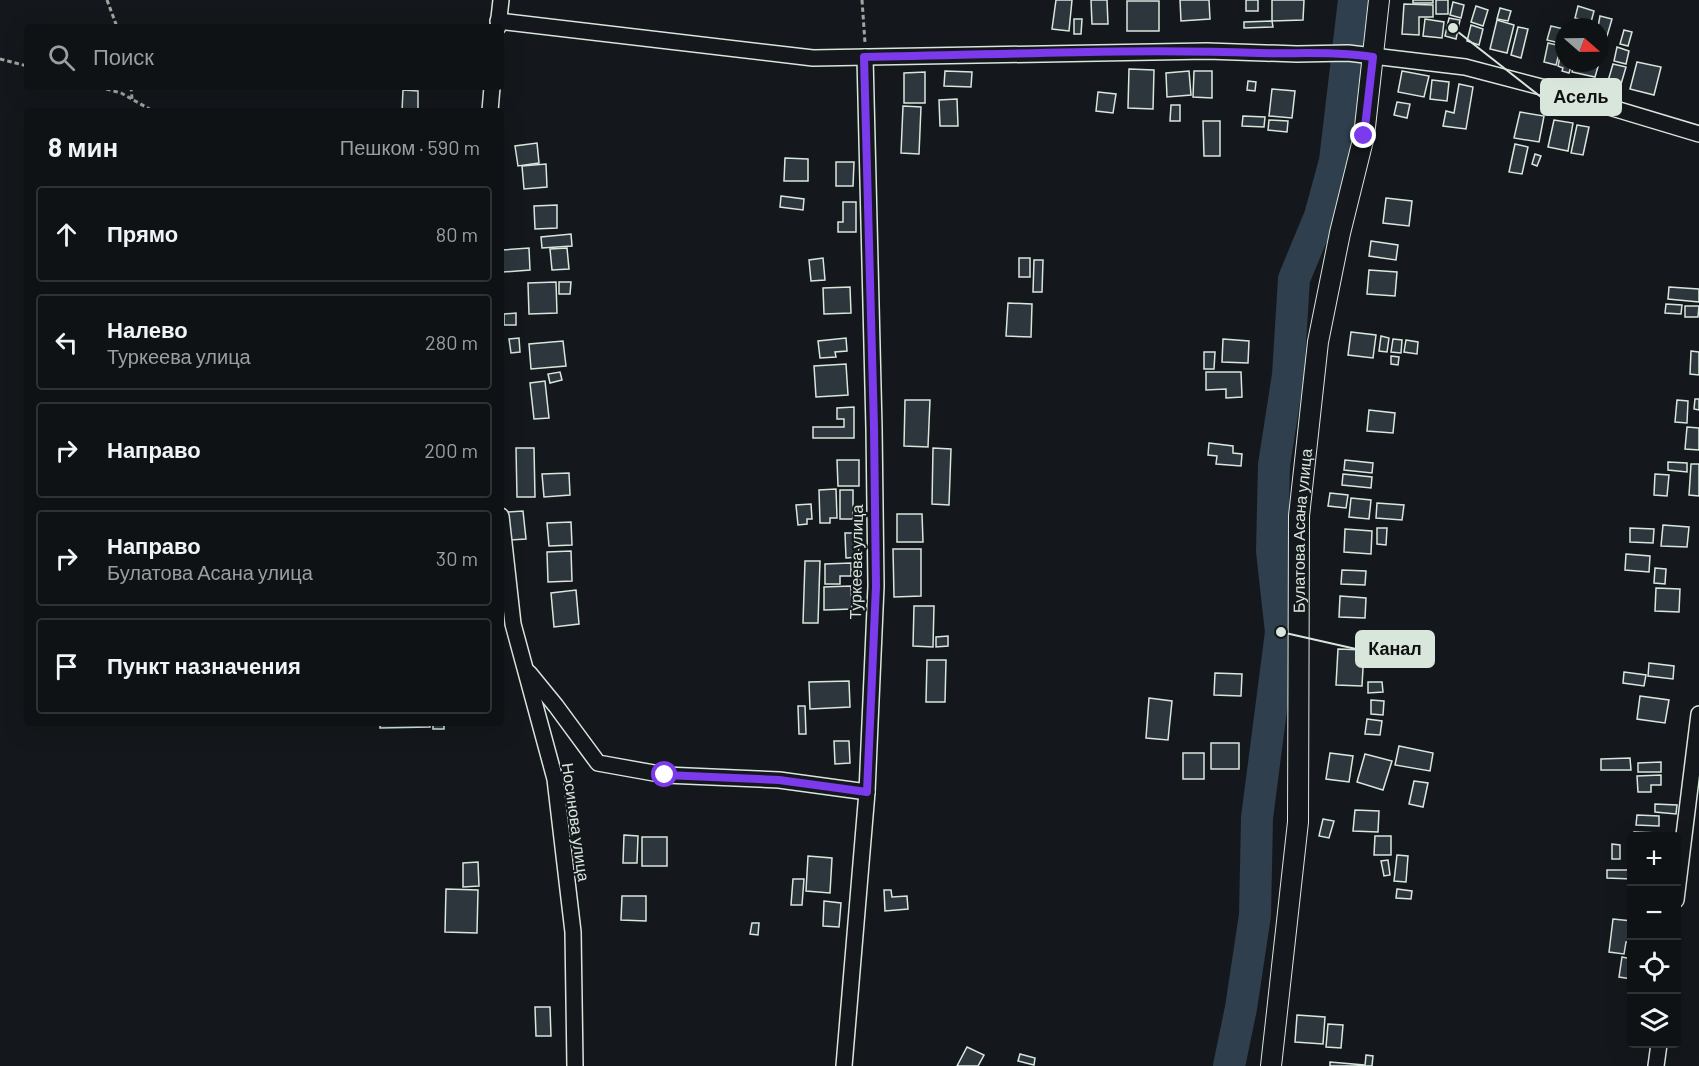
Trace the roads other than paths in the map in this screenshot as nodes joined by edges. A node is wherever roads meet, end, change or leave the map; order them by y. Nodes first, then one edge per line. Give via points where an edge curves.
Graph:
1 (501, 0) edge
2 (1378, 0) edge
3 (498, 24) edge
4 (504, 25) edge
5 (864, 57) junction
6 (1373, 57) junction
7 (492, 90) edge
8 (490, 108) edge
9 (1699, 134) edge
10 (504, 543) edge
11 (525, 669) junction
12 (1699, 714) edge
13 (867, 792) junction
14 (1679, 886) edge
15 (1658, 1048) edge
16 (575, 1066) edge
17 (844, 1066) edge
18 (1271, 1066) edge
19 (1656, 1066) edge

1 - 3 street
2 - 6 street, Булатова Асана улица
4 - 5 street via 813,58
5 - 6 street via 1207,51 1348,53
5 - 13 street, Туркеева улица via 876,586
6 - 9 street via 1464,67
6 - 18 street, Булатова Асана улица via 1364,136 1318,342 1299,516 1298,822
7 - 8 street
10 - 11 street, Носинова улица via 513,624
11 - 13 street via 598,763 665,775 779,780
11 - 16 street, Носинова улица via 555,779 573,932
12 - 14 street
13 - 17 street, Туркеева улица
15 - 19 street

